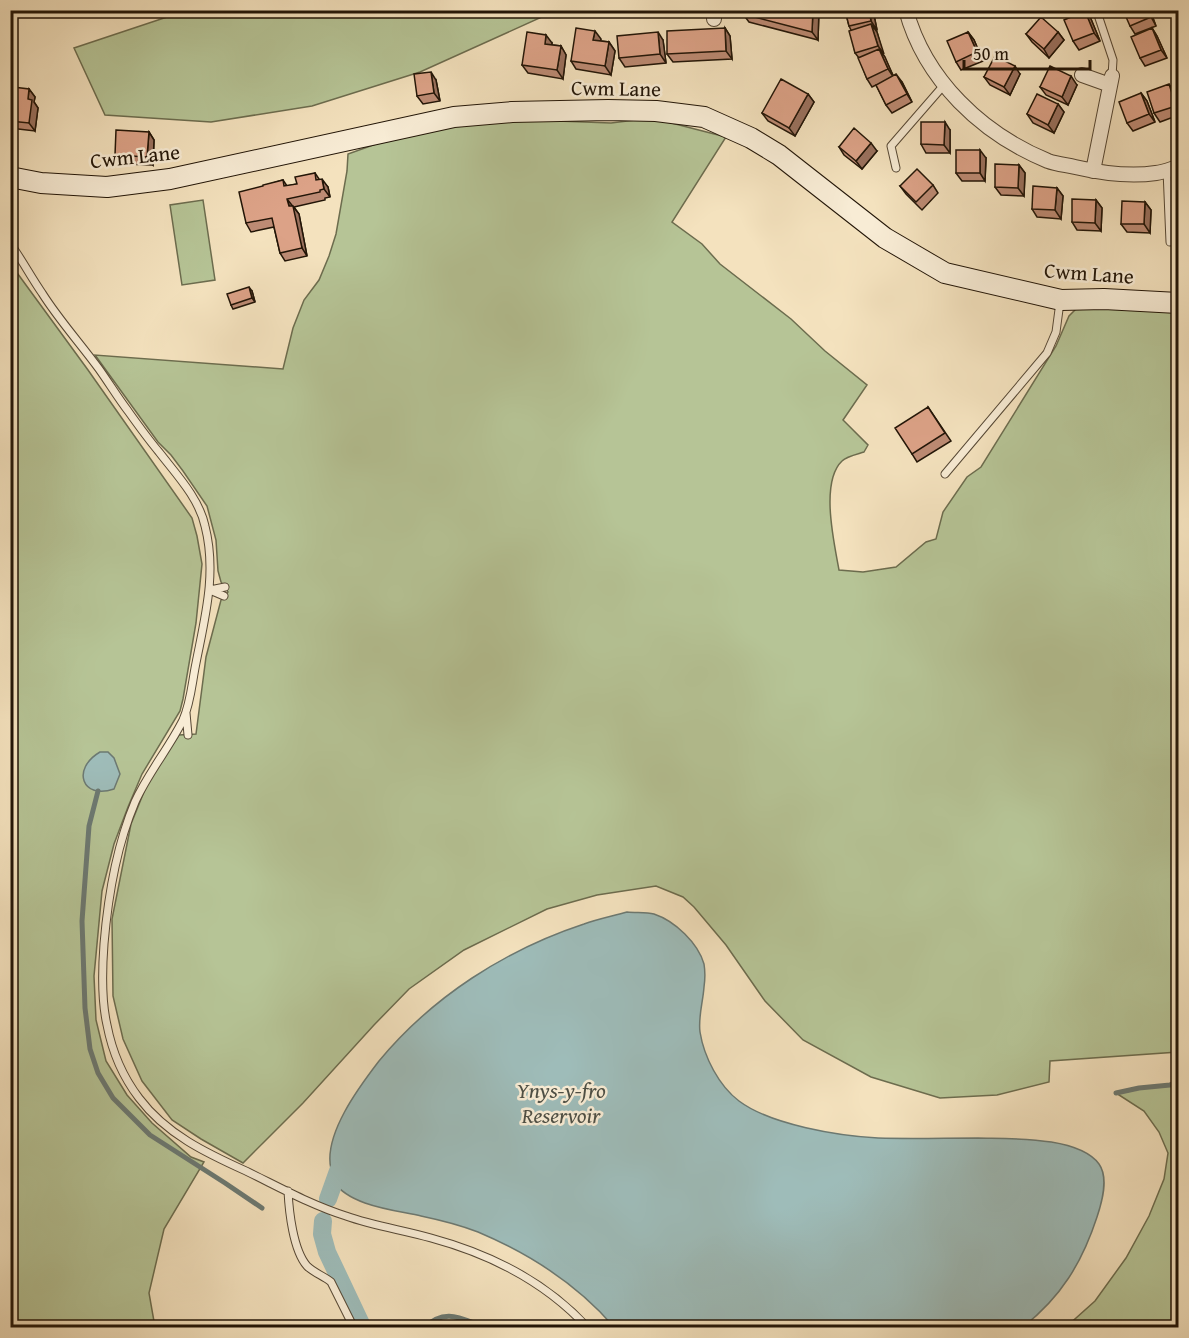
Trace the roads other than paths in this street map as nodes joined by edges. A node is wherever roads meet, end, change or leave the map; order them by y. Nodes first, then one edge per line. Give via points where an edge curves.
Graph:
1 (906, 10) edge
2 (1098, 15) dead end
3 (1082, 75) dead end
4 (1111, 81) junction
5 (944, 85) junction
6 (896, 168) dead end
7 (1173, 169) edge
8 (1093, 171) junction
9 (10, 177) edge
10 (1170, 242) dead end
11 (10, 243) edge
12 (1060, 300) junction
13 (1179, 303) edge
14 (945, 474) dead end
15 (225, 587) dead end
16 (210, 591) junction
17 (224, 596) dead end
18 (186, 711) junction
19 (188, 735) dead end
20 (288, 1191) junction
21 (354, 1328) edge
22 (588, 1328) edge

1 - 5 street via 928,63
2 - 4 lane via 1113,60
3 - 4 street
4 - 8 street
5 - 6 lane via 891,146
5 - 8 street via 987,126 1021,147 1050,162
7 - 8 street via 1134,175
7 - 10 lane
9 - 12 street, Cwm Lane via 107,187 170,179 454,117 512,112 656,111 704,117 751,138 779,155 885,238 945,273
11 - 16 lane via 43,295 200,510 210,564
12 - 13 street, Cwm Lane
12 - 14 lane via 1056,332 1047,353
15 - 16 lane
16 - 17 lane
16 - 18 lane via 197,640
18 - 19 lane
18 - 20 lane via 149,774 123,834 108,905 104,948 106,1024 131,1087 165,1127 218,1158
20 - 21 lane via 296,1242 305,1263 331,1282
20 - 22 lane via 346,1216 483,1256 550,1293

